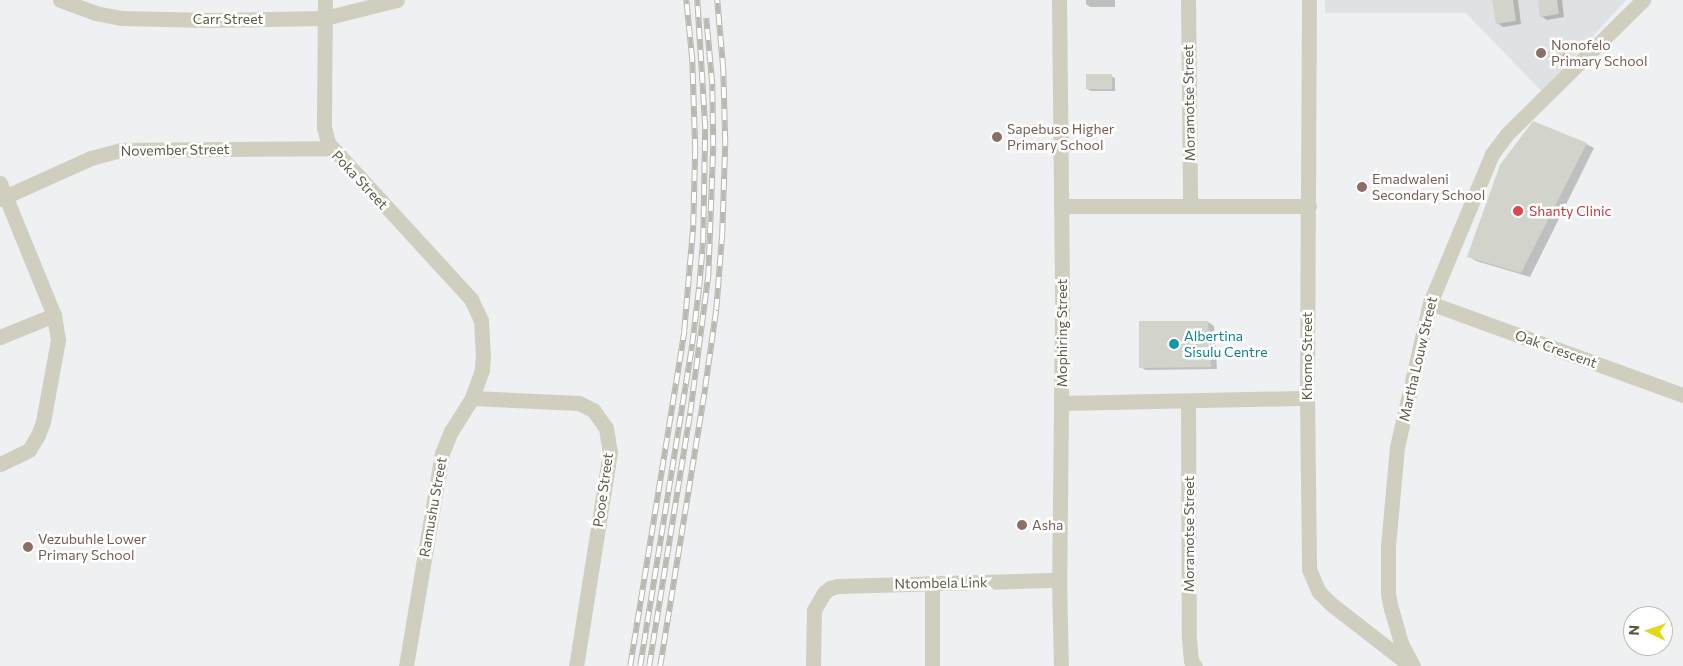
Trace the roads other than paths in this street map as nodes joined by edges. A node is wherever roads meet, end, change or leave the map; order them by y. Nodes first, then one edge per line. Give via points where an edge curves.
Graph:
1 (60, 0) edge
2 (324, 0) edge
3 (397, 0) edge
4 (1059, 0) edge
5 (1188, 0) edge
6 (1309, 0) edge
7 (1642, 0) edge
8 (325, 18) junction
9 (331, 148) junction
10 (2, 193) edge
11 (1061, 206) junction
12 (1190, 206) junction
13 (1309, 206) junction
14 (471, 299) joint
15 (1430, 303) junction
16 (54, 315) junction
17 (0, 337) edge
18 (1683, 395) edge
19 (472, 398) junction
20 (1307, 398) junction
21 (1188, 401) junction
22 (1062, 403) junction
23 (0, 464) edge
24 (1059, 580) junction
25 (932, 584) junction
26 (406, 666) edge
27 (576, 666) edge
28 (812, 666) edge
29 (932, 666) edge
30 (1061, 666) edge
31 (1195, 666) edge
32 (1412, 666) edge

1 - 8 street, Carr Street via 95,13 121,18
2 - 8 street, Poka Street
3 - 8 street, Carr Street
4 - 11 street, Mophiring Street
5 - 12 street, Moramotse Street
6 - 13 street, Khomo Street
7 - 15 street, Martha Louw Street via 1508,133 1492,154
8 - 9 street, Poka Street via 324,127
9 - 10 street, November Street via 121,150 91,158
9 - 14 street, Poka Street
10 - 16 street
11 - 12 street
11 - 22 street, Mophiring Street
12 - 13 street
13 - 20 street, Khomo Street
14 - 19 street, Ramushu Street via 481,320 484,354
15 - 18 street, Oak Crescent
15 - 32 street, Martha Louw Street via 1397,447 1388,546 1388,594 1401,643
16 - 17 street
16 - 23 street via 58,340 43,422 29,450
19 - 26 street, Ramushu Street via 451,431 442,453
19 - 27 street, Pooe Street via 579,403 593,410 606,428 610,452
20 - 21 street
20 - 32 street, Khomo Street via 1308,545 1312,579 1331,604
21 - 22 street
21 - 31 street, Moramotse Street via 1189,638 1191,661
22 - 24 street, Mophiring Street
24 - 25 street, Ntombela Link
24 - 30 street, Mophiring Street
25 - 28 street, Ntombela Link via 838,586 824,593 812,618
25 - 29 street

